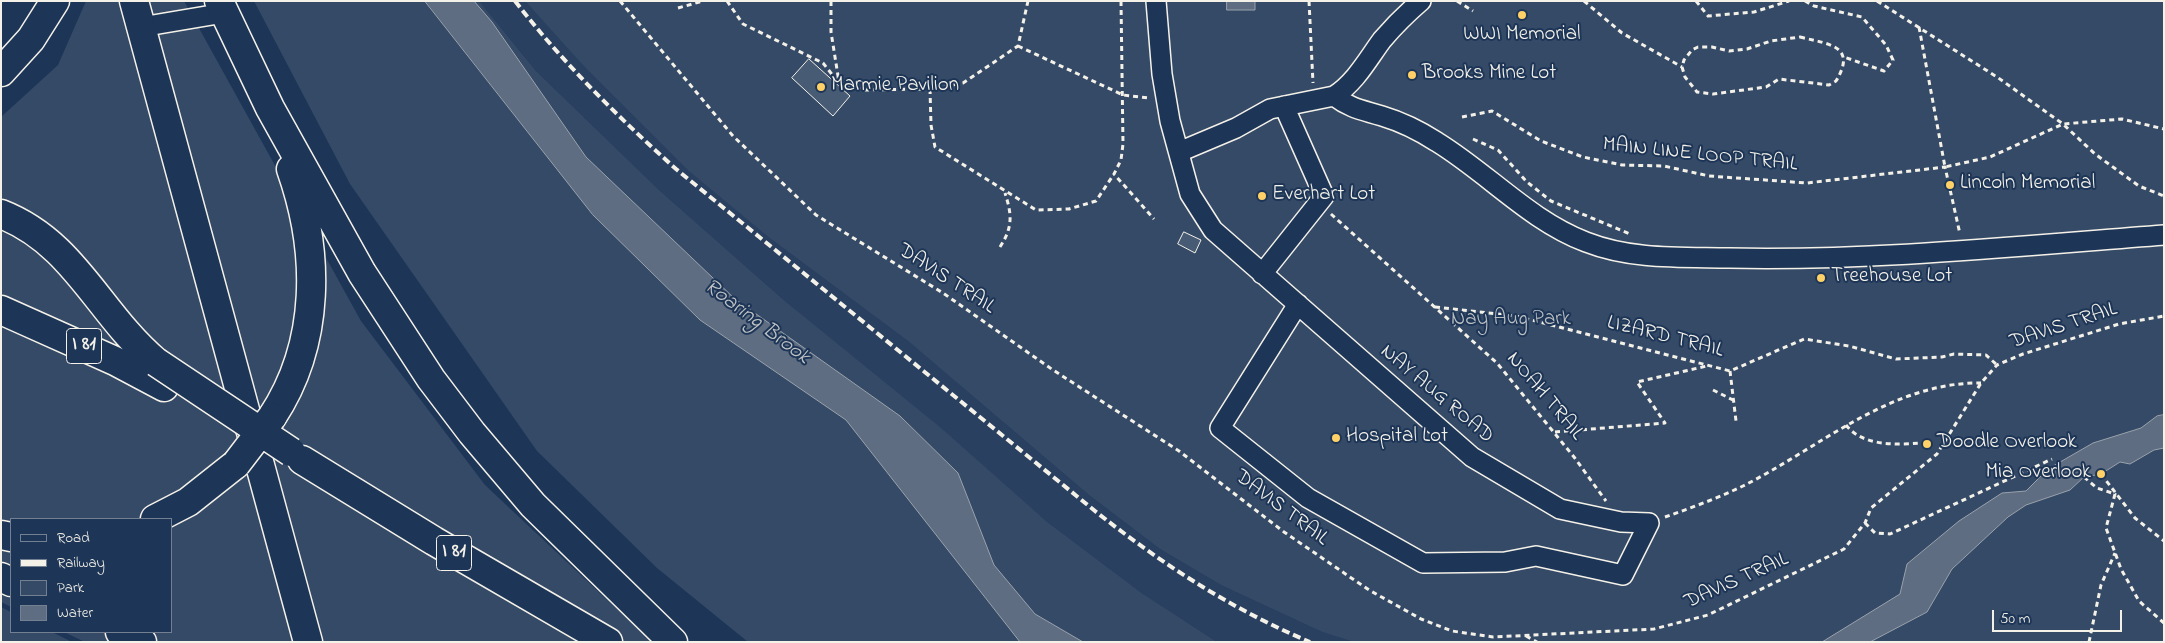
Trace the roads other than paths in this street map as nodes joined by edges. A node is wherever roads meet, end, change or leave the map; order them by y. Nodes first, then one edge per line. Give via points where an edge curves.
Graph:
1 (56, 1) edge
2 (1156, 1) edge
3 (1421, 1) edge
4 (221, 7) edge
5 (137, 14) edge
6 (1, 72) edge
7 (1334, 96) junction
8 (1284, 106) junction
9 (270, 108) junction
10 (1179, 152) junction
11 (1, 214) edge
12 (2164, 235) edge
13 (1262, 274) junction
14 (1298, 304) junction
15 (1, 310) edge
16 (160, 374) junction
17 (157, 518) edge
18 (122, 633) edge
19 (142, 642) edge
20 (308, 642) edge
21 (608, 642) edge
22 (673, 642) edge

1 - 6 highway via 31,39
2 - 10 street, NAY AUG ROAD via 1166,100
3 - 7 street via 1392,28 1356,76
4 - 5 street
4 - 9 highway
5 - 20 highway
7 - 8 street
7 - 12 street via 1351,108 1381,115 1417,130 1479,169 1505,194 1555,228 1635,256 1769,258 1964,252
8 - 10 street via 1270,109 1236,128
8 - 13 street via 1324,196
9 - 17 highway, bridge via 300,194 311,266 309,322 301,357 289,388 272,417 236,464 188,502
9 - 22 highway via 378,299 451,406 549,522
10 - 13 street, NAY AUG ROAD via 1190,194 1212,230
11 - 16 highway via 30,228 55,246
13 - 14 street, NAY AUG ROAD
14 - 14 street, NAY AUG ROAD via 1220,428 1308,498 1423,563 1505,562 1536,556 1623,575 1649,523 1621,522 1560,509 1472,457
15 - 16 highway, I 81 via 115,361
16 - 21 highway, I 81, bridge via 434,542
18 - 19 highway

